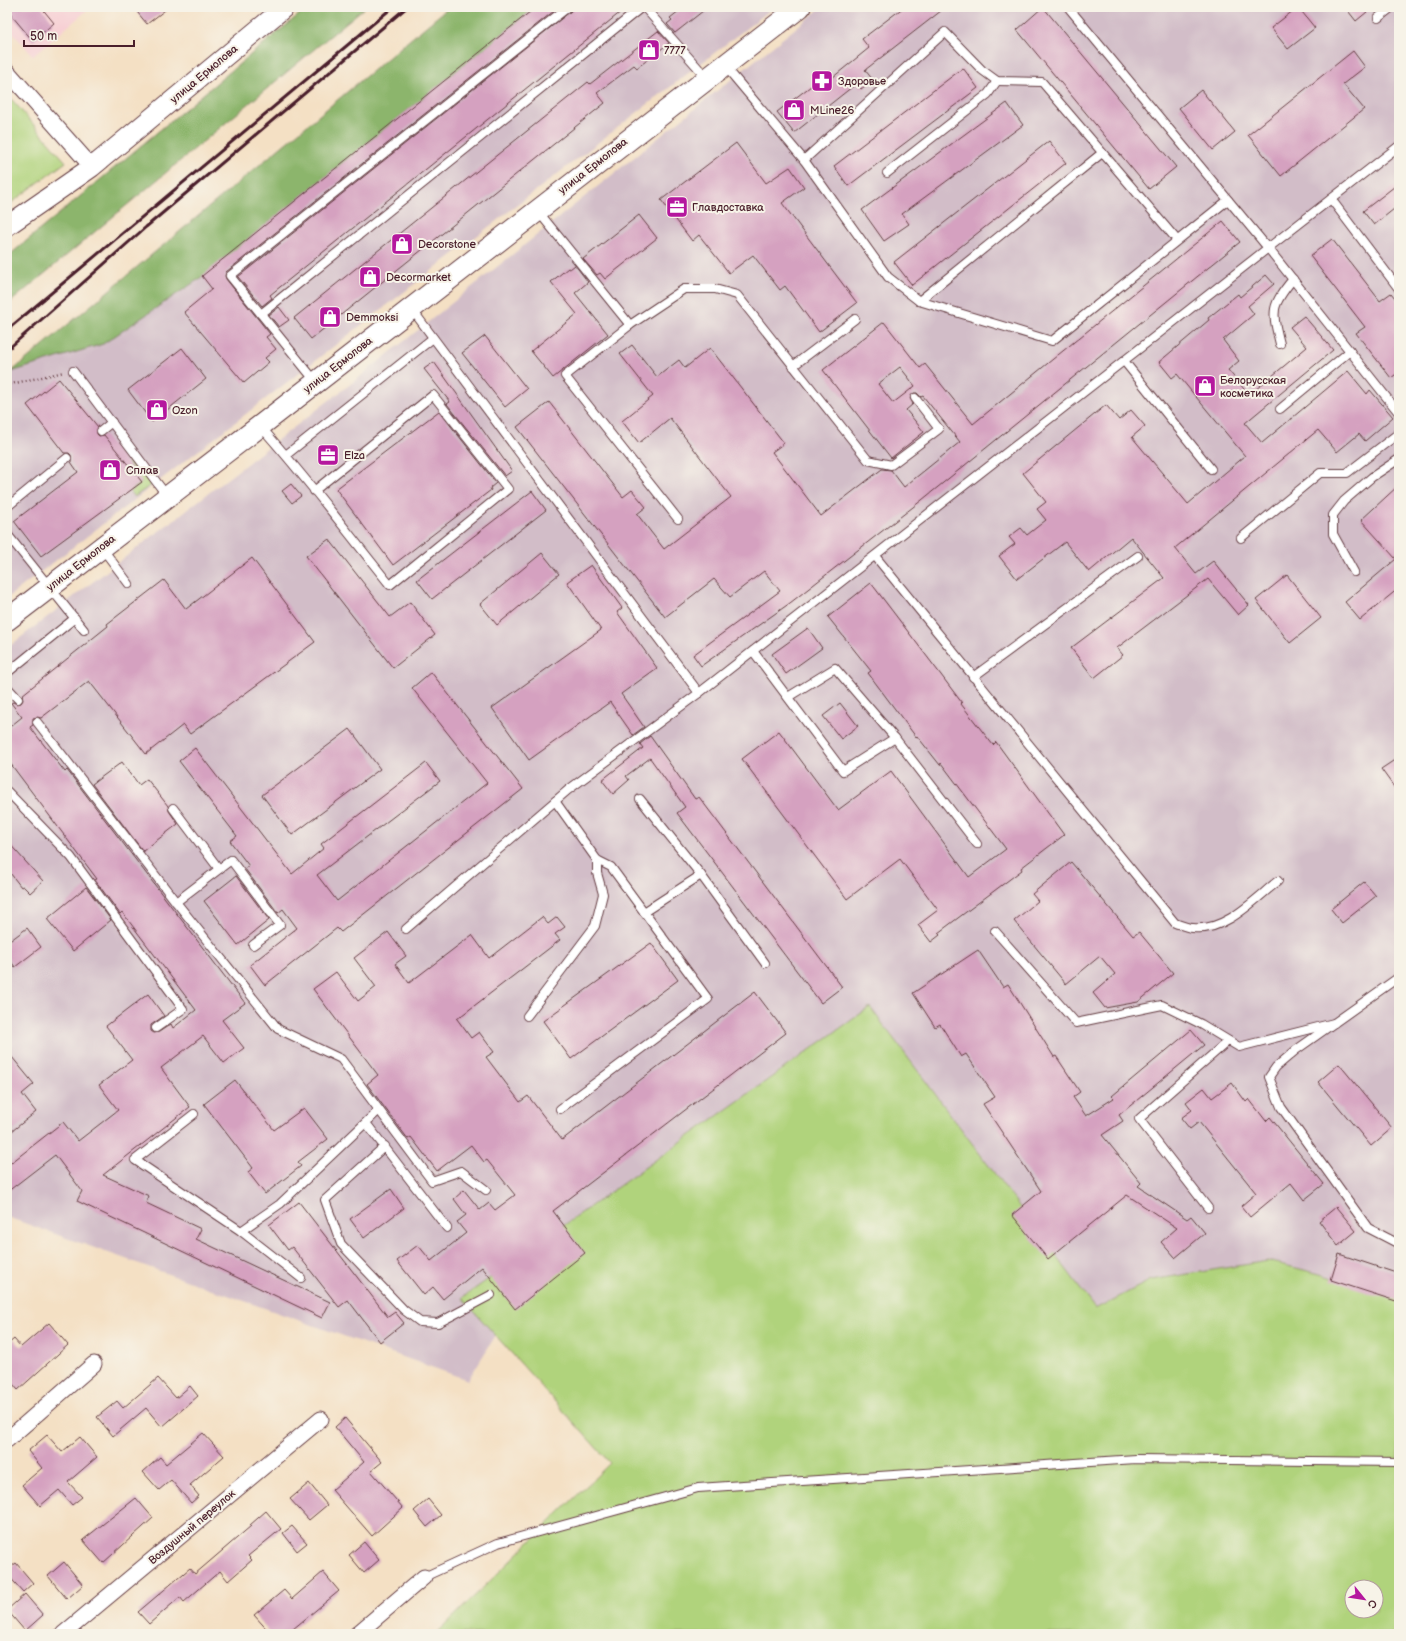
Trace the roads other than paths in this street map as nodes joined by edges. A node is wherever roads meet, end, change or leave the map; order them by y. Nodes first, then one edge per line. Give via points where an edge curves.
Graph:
1 (284, 7) edge
2 (568, 7) edge
3 (643, 7) edge
4 (800, 7) edge
5 (1068, 7) edge
6 (1392, 7) edge
7 (1378, 18) dead end
8 (724, 66) junction
9 (7, 71) edge
10 (707, 79) junction
11 (997, 80) junction
12 (1399, 146) edge
13 (1102, 153) junction
14 (804, 160) junction
15 (92, 167) junction
16 (887, 172) dead end
17 (1331, 199) junction
18 (1228, 200) junction
19 (537, 210) junction
20 (7, 226) edge
21 (1177, 240) junction
22 (1268, 248) junction
23 (1293, 279) junction
24 (1399, 289) edge
25 (919, 301) junction
26 (410, 308) junction
27 (261, 314) junction
28 (855, 319) dead end
29 (630, 325) junction
30 (434, 338) junction
31 (1280, 344) dead end
32 (1350, 351) junction
33 (1124, 361) junction
34 (793, 366) junction
35 (73, 370) road end
36 (316, 382) junction
37 (915, 398) dead end
38 (1280, 409) dead end
39 (1399, 413) edge
40 (112, 422) junction
41 (260, 426) junction
42 (101, 431) dead end
43 (1399, 433) edge
44 (286, 455) junction
45 (67, 458) dead end
46 (1399, 459) edge
47 (1211, 468) dead end
48 (314, 491) junction
49 (167, 496) junction
50 (7, 507) edge
51 (678, 519) dead end
52 (7, 534) edge
53 (1241, 538) dead end
54 (101, 547) junction
55 (875, 556) junction
56 (1138, 556) dead end
57 (1354, 572) dead end
58 (129, 584) dead end
59 (50, 587) junction
60 (75, 618) junction
61 (7, 620) edge
62 (84, 630) dead end
63 (753, 652) junction
64 (7, 673) edge
65 (973, 677) junction
66 (7, 687) edge
67 (699, 693) junction
68 (788, 697) junction
69 (18, 699) dead end
70 (37, 722) dead end
71 (895, 738) junction
72 (7, 791) edge
73 (640, 799) dead end
74 (555, 802) junction
75 (173, 808) dead end
76 (977, 844) dead end
77 (597, 860) junction
78 (219, 869) junction
79 (701, 875) junction
80 (1278, 881) dead end
81 (176, 902) junction
82 (644, 912) junction
83 (406, 929) dead end
84 (995, 931) dead end
85 (253, 945) dead end
86 (765, 963) dead end
87 (1399, 977) edge
88 (527, 1016) dead end
89 (1334, 1023) junction
90 (156, 1028) dead end
91 (1228, 1040) junction
92 (560, 1109) dead end
93 (379, 1110) junction
94 (194, 1114) dead end
95 (366, 1122) junction
96 (385, 1146) junction
97 (486, 1190) dead end
98 (1208, 1208) dead end
99 (447, 1228) dead end
100 (241, 1231) junction
101 (1399, 1244) edge
102 (301, 1278) dead end
103 (491, 1295) dead end
104 (94, 1364) dead end
105 (321, 1419) dead end
106 (7, 1440) edge
107 (1399, 1462) edge
108 (424, 1577) joint
109 (63, 1634) edge
110 (358, 1634) edge

1 - 15 street, улица Ермолова
2 - 27 lane via 230,276
3 - 10 lane
3 - 27 lane
4 - 8 main road, улица Ермолова
5 - 18 lane
6 - 7 lane
8 - 10 main road, улица Ермолова
8 - 14 lane
9 - 15 street
10 - 19 main road, улица Ермолова
11 - 13 lane via 1042,82
11 - 14 lane via 982,70 945,32
11 - 16 lane via 988,94
12 - 17 lane
13 - 21 lane
13 - 25 lane
14 - 25 lane via 888,277
15 - 20 street, улица Ермолова
17 - 22 lane
17 - 24 lane
18 - 21 lane
18 - 22 lane
19 - 26 main road, улица Ермолова
19 - 29 lane
21 - 25 lane via 1052,341
22 - 23 lane
22 - 33 lane
23 - 31 lane via 1280,295 1273,315
23 - 32 lane
26 - 30 lane
26 - 36 main road, улица Ермолова
27 - 36 lane
28 - 34 lane
29 - 34 lane via 684,289 715,289 737,296
29 - 51 lane via 565,376
30 - 44 lane
30 - 67 lane
32 - 38 lane
32 - 39 lane
33 - 47 lane
33 - 55 lane
34 - 37 lane via 868,460 891,465 939,429
35 - 40 lane
36 - 41 main road, улица Ермолова
40 - 42 lane
40 - 49 lane
41 - 44 lane
41 - 49 main road, улица Ермолова
43 - 53 lane via 1347,473 1320,473
44 - 48 lane
45 - 50 lane
46 - 57 lane via 1344,500 1333,515 1332,534
48 - 48 lane via 390,584 508,489 433,395
49 - 54 main road, улица Ермолова
52 - 59 lane
54 - 58 lane
54 - 59 main road, улица Ермолова
55 - 63 lane
55 - 65 lane
56 - 65 lane
59 - 60 lane
59 - 61 main road, улица Ермолова
60 - 62 lane
60 - 64 lane
63 - 67 lane
63 - 68 lane
65 - 80 lane via 1175,924 1207,928 1227,921
66 - 69 lane
67 - 74 lane
68 - 71 lane via 835,668
68 - 71 lane via 843,770
70 - 81 lane
71 - 76 lane
72 - 90 lane via 71,857 183,1009
73 - 79 lane
74 - 77 lane
74 - 83 lane
75 - 78 lane
77 - 82 lane via 611,867
77 - 88 lane via 597,873 603,894 595,926
78 - 81 lane
78 - 85 lane via 231,860 280,925
79 - 82 lane
79 - 86 lane
81 - 93 lane via 278,1029 341,1059
82 - 92 lane via 708,999
84 - 91 lane via 1076,1023 1162,1005
87 - 89 lane
89 - 91 lane via 1239,1047
89 - 101 lane via 1296,1050 1276,1067 1269,1077 1281,1107 1368,1228
91 - 98 lane via 1139,1119
93 - 95 lane
93 - 97 lane via 432,1180 461,1170
94 - 100 lane via 135,1160
95 - 96 lane
95 - 100 lane via 280,1204
96 - 99 lane
96 - 103 lane via 325,1200 341,1244 404,1310 420,1322 438,1323
100 - 102 lane
104 - 106 street
105 - 109 street, Воздушный переулок
107 - 108 lane via 1136,1459 698,1488 498,1543
108 - 110 street

